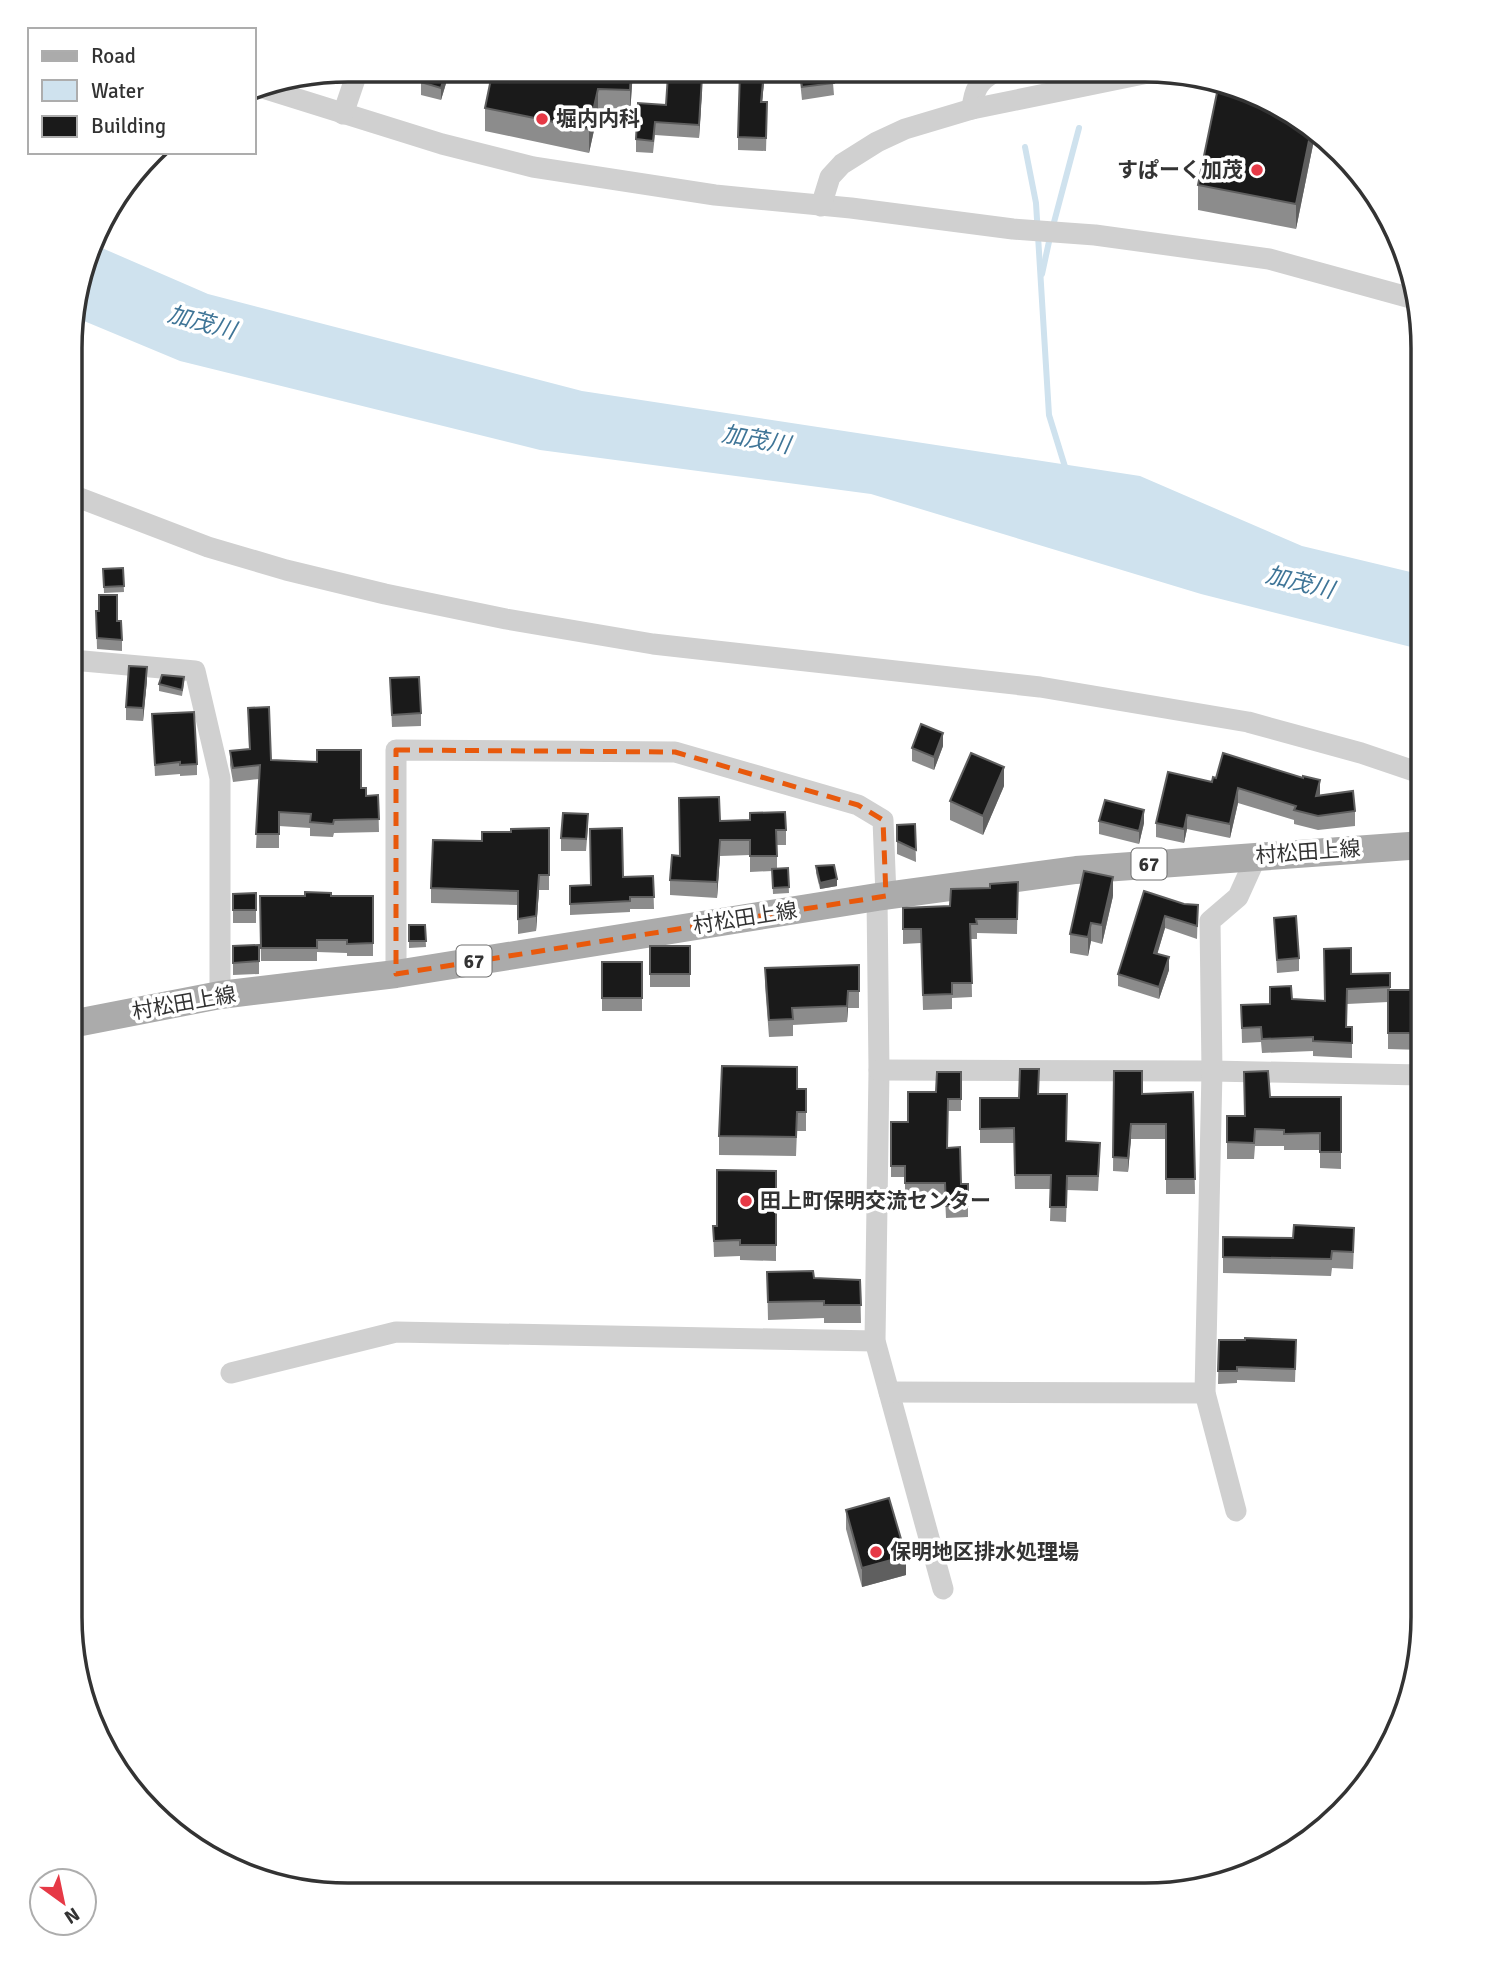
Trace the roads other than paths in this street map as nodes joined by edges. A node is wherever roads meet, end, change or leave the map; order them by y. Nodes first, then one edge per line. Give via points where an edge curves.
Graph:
1 (354, 82) edge
2 (980, 82) edge
3 (1104, 82) edge
4 (285, 90) edge
5 (972, 109) junction
6 (343, 114) junction
7 (821, 206) junction
8 (1406, 297) edge
9 (82, 499) edge
10 (82, 661) edge
11 (1411, 770) edge
12 (1411, 846) edge
13 (1257, 855) junction
14 (881, 897) junction
15 (396, 974) junction
16 (220, 995) junction
17 (82, 1022) edge
18 (879, 1070) junction
19 (1212, 1071) junction
20 (1411, 1075) edge
21 (875, 1341) junction
22 (231, 1373) dead end
23 (889, 1392) junction
24 (1205, 1392) junction
25 (1236, 1511) dead end
26 (943, 1589) dead end

1 - 6 street
2 - 5 street
3 - 5 street
4 - 6 street
5 - 7 street via 905,130 856,154 830,177
6 - 7 street via 533,167
7 - 8 street via 1269,259
9 - 11 street via 208,547 286,570 506,619 653,644 1040,687 1248,722
10 - 16 street via 195,671 220,778
12 - 13 main road, 村松田上線 / 67
13 - 14 main road, 村松田上線 / 67 via 1076,870
13 - 19 street via 1238,897 1210,921
14 - 15 main road, 村松田上線 / 67
14 - 15 street via 883,820 858,805 675,752 396,750
14 - 18 street
15 - 16 main road, 村松田上線 / 67
16 - 17 main road, 村松田上線 / 67
18 - 19 street
18 - 21 street
19 - 20 street
19 - 24 street
21 - 22 street via 396,1332
21 - 23 street
23 - 24 street
23 - 26 street
24 - 25 street

